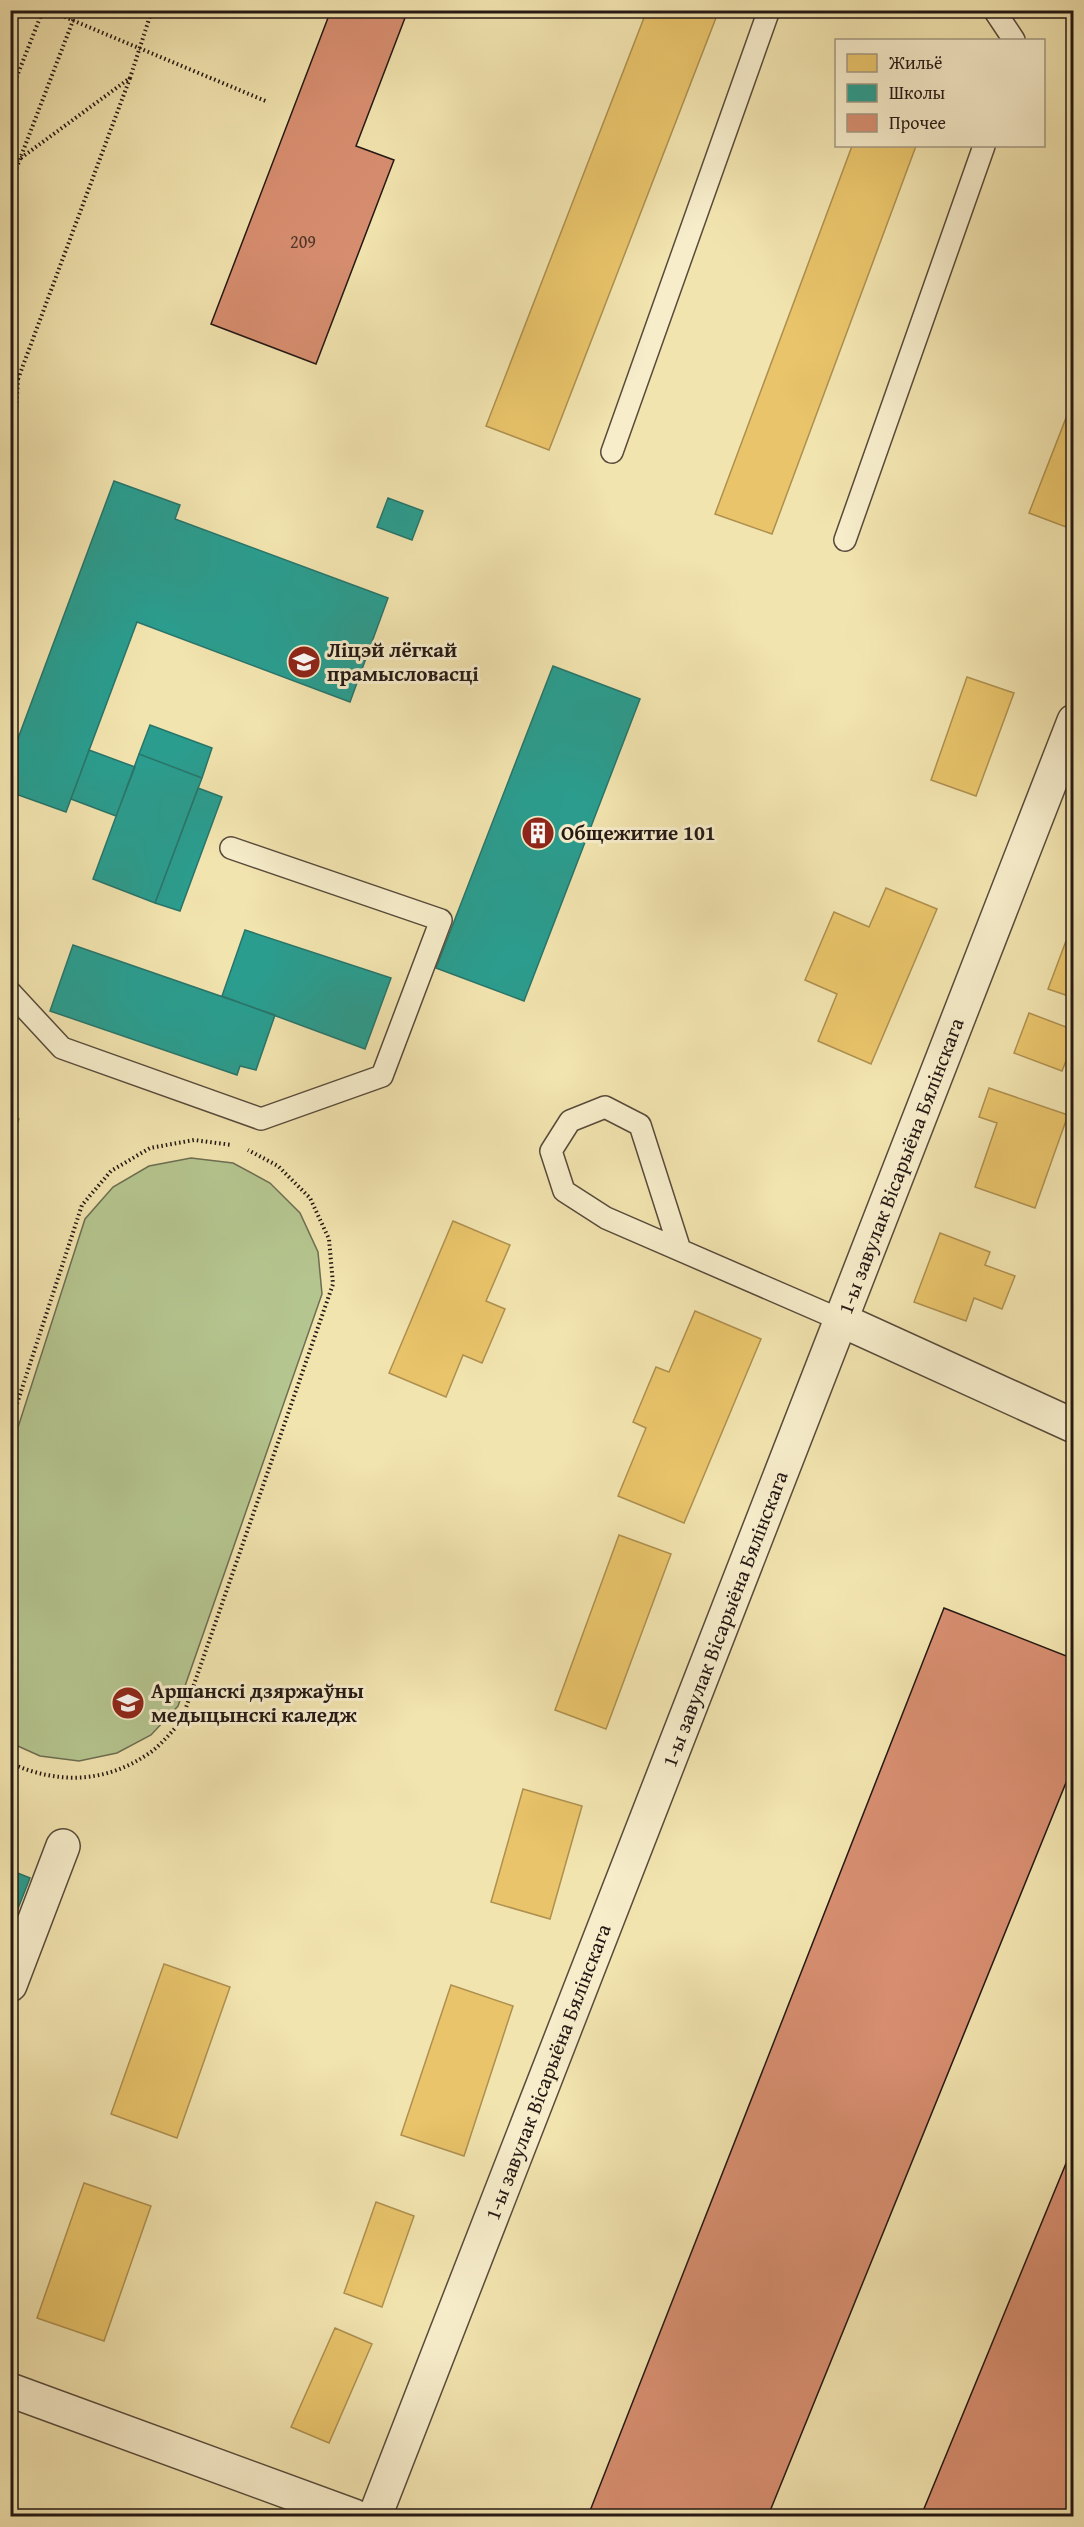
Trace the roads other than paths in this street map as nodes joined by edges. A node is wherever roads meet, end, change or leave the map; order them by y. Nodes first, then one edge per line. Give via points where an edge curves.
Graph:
1 (770, 10) edge
2 (994, 10) edge
3 (1013, 39) edge
4 (984, 147) edge
5 (612, 452) dead end
6 (845, 540) dead end
7 (1074, 721) edge
8 (231, 848) dead end
9 (10, 992) edge
10 (680, 1250) junction
11 (841, 1320) junction
12 (1074, 1426) edge
13 (63, 1846) dead end
14 (10, 1985) edge
15 (10, 2390) edge
16 (354, 2517) edge
17 (375, 2517) edge

1 - 5 lane
2 - 3 lane
4 - 6 lane
7 - 11 street, 1-ы завулак Вісарыёна Бялінскага
8 - 9 lane via 441,920 382,1076 261,1119 62,1048
10 - 10 lane via 606,1218 564,1191 551,1151 570,1121 605,1107 640,1125
10 - 11 lane
11 - 12 street
11 - 17 street, 1-ы завулак Вісарыёна Бялінскага
13 - 14 street
15 - 16 street

